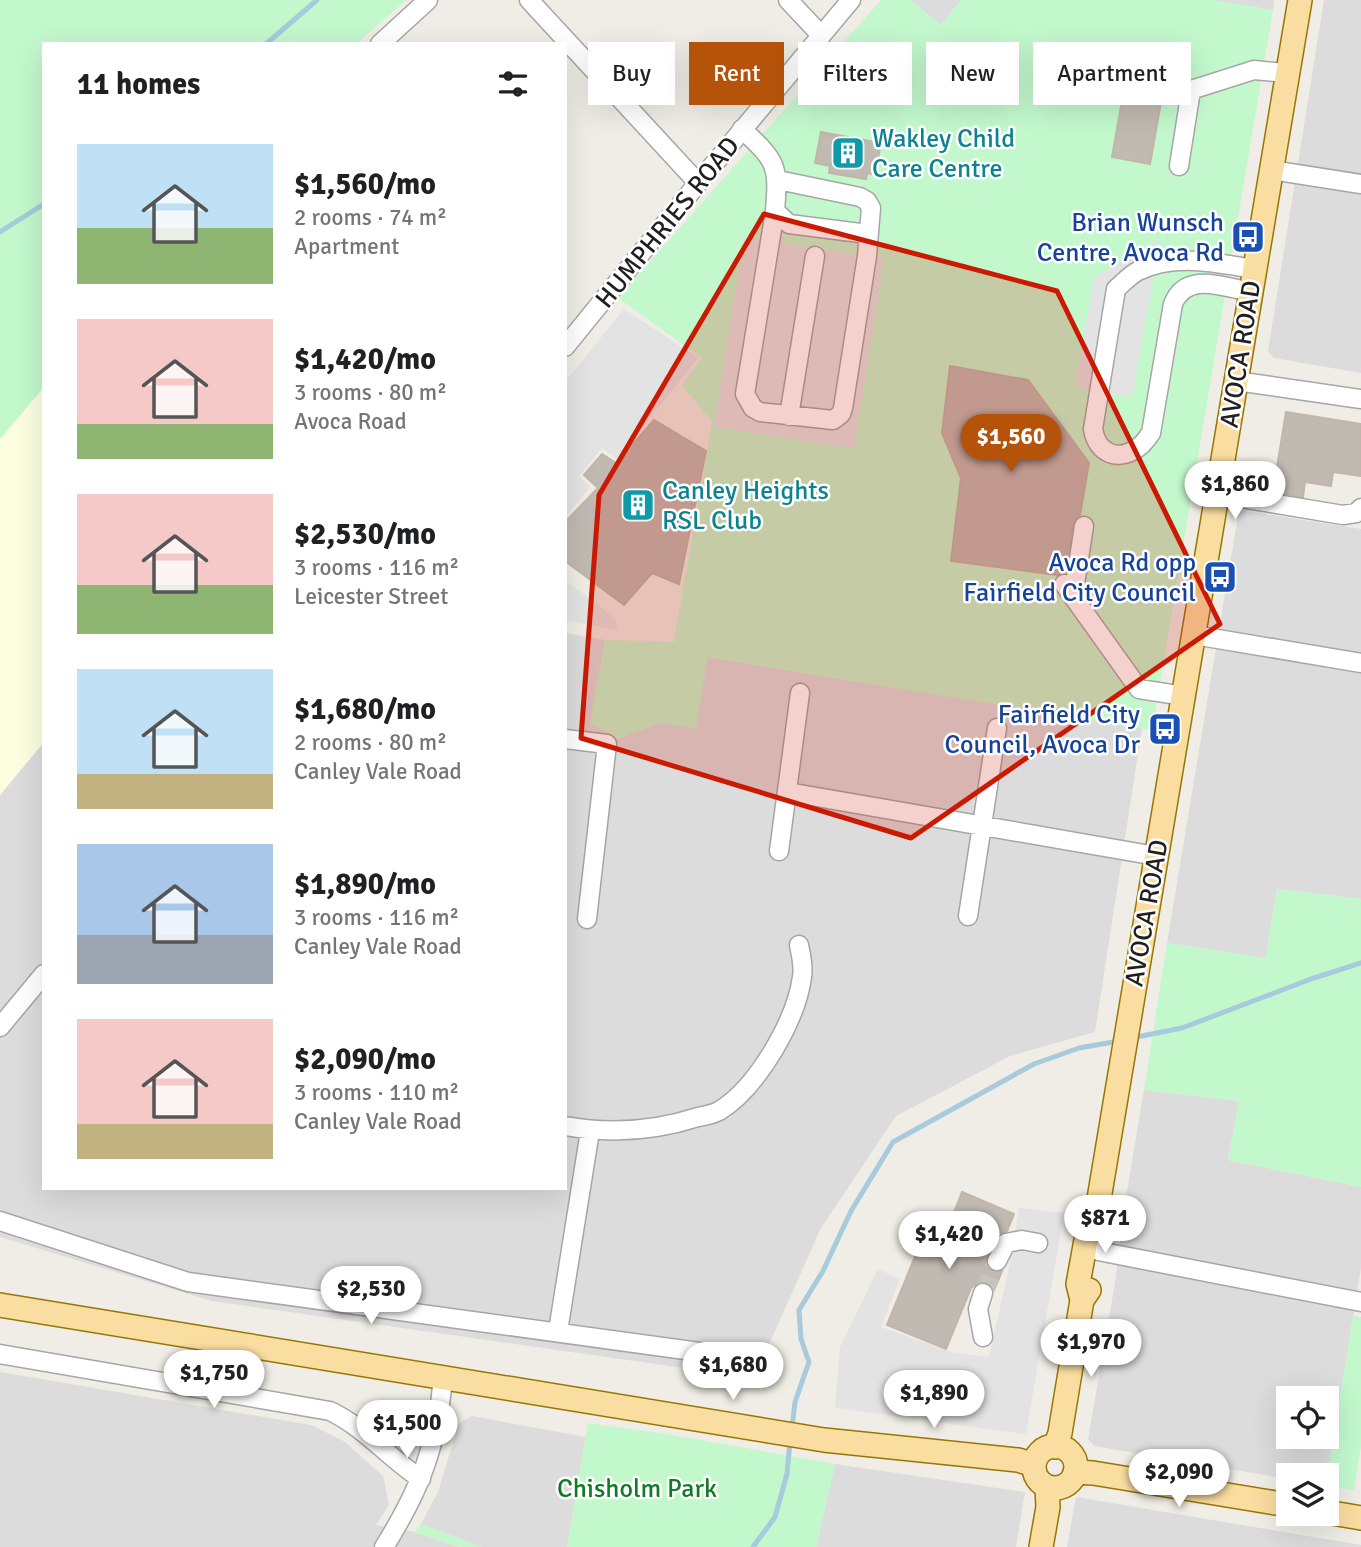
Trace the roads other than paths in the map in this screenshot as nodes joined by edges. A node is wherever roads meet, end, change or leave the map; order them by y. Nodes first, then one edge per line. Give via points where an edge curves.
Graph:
1 (428, 0) edge
2 (529, 0) edge
3 (788, 0) edge
4 (851, 0) edge
5 (1300, 0) edge
6 (821, 35) junction
7 (382, 42) edge
8 (1286, 73) junction
9 (742, 129) junction
10 (1179, 166) dead end
11 (1270, 170) junction
12 (778, 180) junction
13 (698, 183) junction
14 (1361, 184) edge
15 (775, 211) junction
16 (869, 234) junction
17 (815, 256) dead end
18 (1253, 280) junction
19 (567, 345) edge
20 (1236, 381) junction
21 (1361, 399) edge
22 (789, 416) junction
23 (1217, 494) junction
24 (1361, 508) edge
25 (1084, 526) dead end
26 (1194, 635) junction
27 (1361, 663) edge
28 (800, 692) dead end
29 (1184, 696) junction
30 (997, 728) dead end
31 (567, 739) edge
32 (788, 792) junction
33 (983, 825) junction
34 (779, 851) dead end
35 (1156, 856) junction
36 (968, 916) dead end
37 (587, 919) dead end
38 (799, 945) dead end
39 (41, 983) edge
40 (0, 1027) edge
41 (567, 1126) edge
42 (590, 1130) junction
43 (1098, 1205) junction
44 (0, 1222) edge
45 (1038, 1243) dead end
46 (1098, 1251) junction
47 (998, 1261) tunnel mouth
48 (983, 1293) tunnel mouth
49 (1082, 1300) junction
50 (1361, 1302) edge
51 (0, 1305) edge
52 (558, 1331) junction
53 (983, 1337) dead end
54 (0, 1354) edge
55 (758, 1360) dead end
56 (443, 1378) junction
57 (1055, 1447) junction
58 (1034, 1465) junction
59 (1075, 1472) junction
60 (421, 1479) junction
61 (1047, 1487) junction
62 (1276, 1503) edge
63 (1339, 1514) edge
64 (1361, 1518) edge
65 (384, 1547) edge
66 (1041, 1547) edge

1 - 7 street
2 - 13 street
3 - 6 street
4 - 6 street, HUMPHRIES ROAD
5 - 8 main road, AVOCA ROAD
6 - 9 street, HUMPHRIES ROAD
8 - 10 street via 1254,69 1191,90
8 - 11 main road, AVOCA ROAD
9 - 12 street via 774,163
9 - 13 street, HUMPHRIES ROAD
11 - 14 street
11 - 18 main road, AVOCA ROAD
12 - 15 street
12 - 16 street via 867,201 871,208
13 - 19 street, HUMPHRIES ROAD
15 - 16 street via 789,224
15 - 22 street via 745,394 753,408
16 - 22 street via 841,414 827,421
17 - 22 street
18 - 18 street via 1197,283 1177,294 1151,433 1123,455 1104,452 1095,442 1093,429 1116,289 1137,271 1167,261 1195,261
18 - 20 main road, AVOCA ROAD
20 - 21 street
20 - 23 main road, AVOCA ROAD
23 - 24 street via 1343,515
23 - 26 main road, AVOCA ROAD
25 - 29 street via 1068,590 1139,689
26 - 27 street
26 - 29 main road, AVOCA ROAD
28 - 32 street
29 - 35 main road, AVOCA ROAD
30 - 33 street
31 - 37 street via 607,744
32 - 33 street
32 - 34 street
33 - 35 street
33 - 36 street
35 - 43 main road, AVOCA ROAD
38 - 42 street via 803,974 789,1023 748,1085 718,1111 670,1126
39 - 40 street
41 - 42 street
42 - 52 street
43 - 46 main road, AVOCA ROAD via 1103,1221
43 - 49 main road, AVOCA ROAD via 1090,1218 1078,1284
44 - 52 street via 188,1282
45 - 47 street via 1006,1243
46 - 49 main road, AVOCA ROAD via 1093,1284
46 - 50 street
48 - 53 street via 978,1309
49 - 57 main road, AVOCA ROAD
51 - 56 main road
52 - 55 street
54 - 60 street via 330,1411
56 - 58 main road via 824,1440
56 - 60 street via 438,1426
57 - 58 main road via 1038,1455
57 - 59 main road via 1069,1452
58 - 61 main road via 1036,1477
59 - 61 main road via 1062,1487
59 - 62 main road
60 - 65 street
61 - 66 main road
63 - 64 main road

